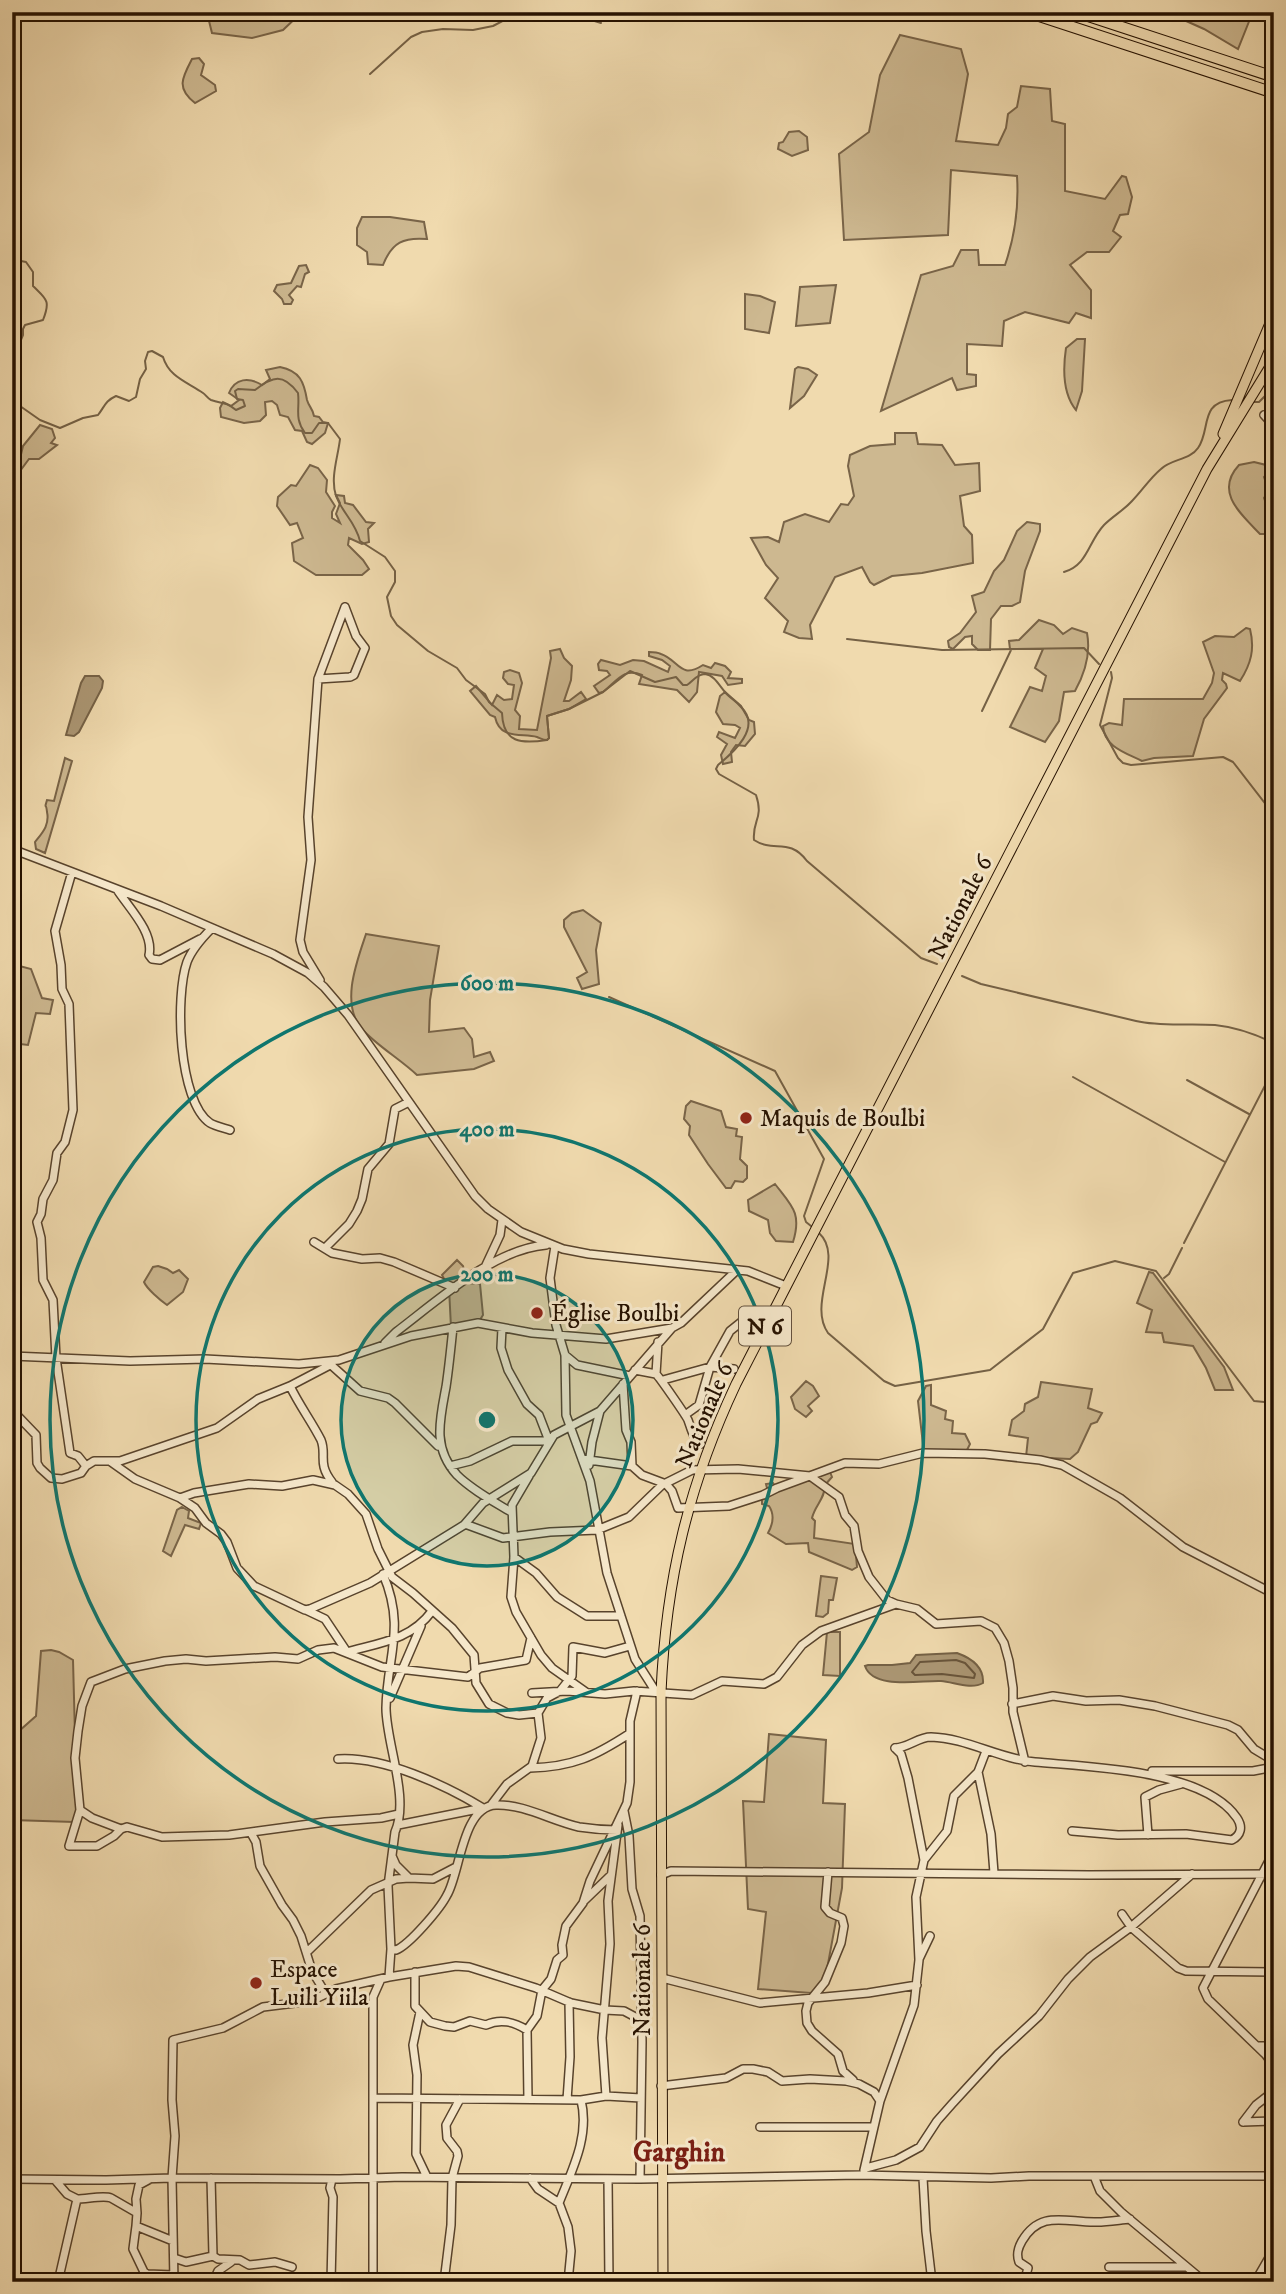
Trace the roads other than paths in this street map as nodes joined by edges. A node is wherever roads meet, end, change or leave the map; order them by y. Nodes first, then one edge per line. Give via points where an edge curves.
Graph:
1 (1027, 12) edge
2 (1076, 12) edge
3 (1274, 75) edge
4 (1274, 96) edge
5 (1274, 314) edge
6 (1274, 360) edge
7 (1264, 415) dead end
8 (1274, 426) edge
9 (1212, 461) junction
10 (318, 679) junction
11 (12, 849) edge
12 (72, 872) junction
13 (117, 889) junction
14 (212, 928) junction
15 (201, 939) junction
16 (324, 986) junction
17 (409, 1102) junction
18 (230, 1130) dead end
19 (502, 1220) junction
20 (314, 1242) dead end
21 (553, 1246) junction
22 (325, 1248) junction
23 (486, 1265) junction
24 (737, 1269) junction
25 (786, 1286) junction
26 (455, 1288) junction
27 (745, 1319) dead end
28 (453, 1327) junction
29 (502, 1328) junction
30 (672, 1328) junction
31 (560, 1335) junction
32 (658, 1342) junction
33 (384, 1345) junction
34 (565, 1355) junction
35 (12, 1356) edge
36 (56, 1358) junction
37 (331, 1362) junction
38 (710, 1367) junction
39 (734, 1369) dead end
40 (632, 1373) junction
41 (656, 1374) junction
42 (663, 1380) junction
43 (624, 1384) junction
44 (290, 1386) junction
45 (12, 1410) edge
46 (600, 1411) junction
47 (685, 1415) junction
48 (570, 1426) junction
49 (549, 1441) junction
50 (701, 1444) dead end
51 (441, 1449) junction
52 (586, 1460) junction
53 (111, 1462) junction
54 (86, 1466) junction
55 (450, 1466) junction
56 (632, 1466) junction
57 (700, 1470) junction
58 (531, 1473) junction
59 (810, 1476) junction
60 (666, 1484) junction
61 (335, 1485) junction
62 (180, 1498) junction
63 (490, 1499) junction
64 (688, 1508) junction
65 (511, 1512) junction
66 (465, 1524) junction
67 (599, 1530) junction
68 (514, 1536) junction
69 (514, 1557) junction
70 (385, 1573) junction
71 (1274, 1594) edge
72 (896, 1604) junction
73 (305, 1610) junction
74 (432, 1611) junction
75 (621, 1616) junction
76 (421, 1625) junction
77 (531, 1638) junction
78 (396, 1640) junction
79 (631, 1646) junction
80 (347, 1652) junction
81 (391, 1669) junction
82 (401, 1670) junction
83 (474, 1672) junction
84 (570, 1680) junction
85 (561, 1691) junction
86 (637, 1691) junction
87 (586, 1692) junction
88 (659, 1692) junction
89 (532, 1693) dead end
90 (1012, 1704) junction
91 (386, 1708) junction
92 (538, 1713) junction
93 (629, 1734) junction
94 (986, 1751) junction
95 (338, 1759) dead end
96 (1274, 1761) edge
97 (1025, 1762) junction
98 (1274, 1767) edge
99 (530, 1768) junction
100 (396, 1769) junction
101 (978, 1772) junction
102 (1142, 1772) junction
103 (1181, 1784) junction
104 (487, 1807) junction
105 (80, 1810) junction
106 (624, 1810) junction
107 (399, 1814) junction
108 (398, 1825) junction
109 (121, 1829) junction
110 (617, 1829) junction
111 (1072, 1831) dead end
112 (251, 1833) junction
113 (1148, 1835) junction
114 (1274, 1851) edge
115 (392, 1855) junction
116 (924, 1860) junction
117 (456, 1867) junction
118 (828, 1872) junction
119 (920, 1873) junction
120 (994, 1873) junction
121 (1192, 1874) junction
122 (1263, 1874) junction
123 (1274, 1874) edge
124 (611, 1875) junction
125 (662, 1875) junction
126 (409, 1878) junction
127 (389, 1882) junction
128 (583, 1903) junction
129 (1122, 1914) dead end
130 (1131, 1927) junction
131 (930, 1937) dead end
132 (391, 1949) junction
133 (307, 1952) junction
134 (919, 1960) junction
135 (1211, 1971) junction
136 (415, 1972) junction
137 (1274, 1972) edge
138 (385, 1978) junction
139 (662, 1978) junction
140 (917, 1985) junction
141 (542, 1990) junction
142 (326, 1994) junction
143 (812, 1999) junction
144 (569, 2002) junction
145 (605, 2010) junction
146 (420, 2012) junction
147 (641, 2020) junction
148 (527, 2030) junction
149 (1256, 2046) junction
150 (1274, 2046) edge
151 (1274, 2066) edge
152 (859, 2084) junction
153 (662, 2086) junction
154 (1274, 2091) edge
155 (606, 2096) junction
156 (374, 2098) junction
157 (415, 2098) junction
158 (641, 2098) junction
159 (460, 2099) junction
160 (528, 2099) junction
161 (581, 2099) junction
162 (567, 2100) junction
163 (880, 2101) junction
164 (1274, 2121) edge
165 (760, 2127) dead end
166 (873, 2127) junction
167 (863, 2171) junction
168 (1094, 2176) junction
169 (1274, 2176) edge
170 (374, 2177) junction
171 (427, 2177) junction
172 (152, 2178) junction
173 (172, 2178) junction
174 (211, 2178) junction
175 (452, 2178) junction
176 (530, 2178) junction
177 (567, 2178) junction
178 (923, 2178) junction
179 (12, 2179) edge
180 (332, 2179) junction
181 (608, 2179) junction
182 (640, 2179) junction
183 (662, 2179) junction
184 (55, 2180) junction
185 (77, 2199) junction
186 (559, 2203) junction
187 (137, 2213) junction
188 (1130, 2219) junction
189 (136, 2226) junction
190 (173, 2241) junction
191 (1274, 2249) edge
192 (213, 2256) junction
193 (174, 2258) junction
194 (238, 2260) junction
195 (292, 2267) dead end
196 (1109, 2267) dead end
197 (1188, 2267) junction
198 (174, 2278) edge
199 (58, 2282) edge
200 (213, 2282) edge
201 (331, 2282) edge
202 (373, 2282) edge
203 (444, 2282) edge
204 (568, 2282) edge
205 (609, 2282) edge
206 (663, 2282) edge
207 (932, 2282) edge
208 (1024, 2282) edge
209 (1205, 2282) edge
210 (1255, 2282) edge

1 - 4 highway
2 - 3 highway
5 - 9 main road, Nationale 6 / N 6
6 - 9 main road, Nationale 6 / N 6
7 - 8 street
9 - 25 main road, Nationale 6 / N 6
10 - 10 street via 354,675 365,648 345,607
10 - 16 street via 308,817 311,860 300,940
11 - 12 street
12 - 13 street
12 - 36 street via 55,938 69,1004 73,1110 37,1220 43,1280 54,1300
13 - 14 street
13 - 15 street via 145,931 152,959 160,960
14 - 15 street
14 - 16 street via 272,954
15 - 18 street via 184,973 179,1008 181,1053 190,1092 202,1115
16 - 17 street
17 - 19 street via 475,1196
17 - 22 street via 395,1109 389,1144 368,1169 357,1211
19 - 21 street
19 - 23 street
20 - 22 street
21 - 23 street via 534,1247
21 - 24 street
21 - 31 street via 550,1278
22 - 26 street via 340,1255 380,1258
23 - 26 street
24 - 25 street
24 - 30 street
25 - 57 main road, Nationale 6 / N 6 via 731,1394
26 - 33 street
27 - 38 street via 730,1331
28 - 29 street via 478,1323
28 - 33 street
28 - 51 street via 440,1411
29 - 31 street
29 - 49 street via 501,1348 508,1370 527,1404 540,1415
30 - 31 street via 606,1339
30 - 32 street
31 - 34 street
32 - 40 street
32 - 41 street
33 - 37 street
34 - 40 street via 577,1365
34 - 48 street via 564,1397
35 - 36 street
36 - 37 street
36 - 54 street via 70,1453
37 - 44 street
37 - 51 street via 360,1391 388,1398 399,1406
38 - 39 street
38 - 42 street
38 - 47 street via 699,1405
40 - 41 street
40 - 43 street
41 - 42 street
42 - 47 street
43 - 46 street
43 - 56 street
44 - 53 street via 258,1399 217,1428
44 - 61 street via 322,1444 324,1471
45 - 54 street via 36,1435 37,1463 51,1478 79,1474
46 - 48 street
46 - 52 street
47 - 50 street via 693,1437
48 - 49 street
48 - 52 street
49 - 55 street via 512,1441
49 - 58 street
51 - 55 street
52 - 56 street
52 - 67 street
53 - 54 street via 94,1461
53 - 62 street via 135,1479
55 - 63 street
56 - 60 street
57 - 59 street
57 - 60 street via 692,1469
57 - 64 main road, Nationale 6 / N 6
58 - 63 street
58 - 65 street
59 - 64 street via 737,1503
59 - 71 street via 845,1464 879,1464 929,1453 1051,1462 1120,1498 1183,1547
59 - 72 street via 839,1497 854,1525 869,1577 882,1595
60 - 64 street via 678,1508
60 - 67 street via 629,1517
61 - 62 street via 313,1480 282,1486 248,1484
61 - 70 street via 366,1514
62 - 73 street via 195,1507 227,1542 237,1568 254,1586
63 - 65 street
63 - 66 street
64 - 88 main road, Nationale 6 / N 6 via 668,1601
65 - 68 street
66 - 68 street via 497,1537
66 - 70 street
67 - 68 street
67 - 75 street
68 - 69 street
69 - 75 street via 557,1597 587,1616
69 - 77 street via 511,1598
70 - 73 street
70 - 74 street
70 - 78 street
72 - 88 street via 821,1631 802,1645 777,1677 764,1684 722,1681 697,1694
72 - 90 street via 917,1609 936,1623 981,1622 995,1628 1009,1661
73 - 80 street via 325,1619
74 - 76 street
74 - 83 street via 474,1655
75 - 79 street
76 - 78 street
76 - 82 street
77 - 83 street via 526,1660
77 - 84 street via 552,1668
78 - 80 street
78 - 81 street
79 - 84 street via 605,1653 573,1647
79 - 88 street via 636,1662
80 - 81 street
80 - 105 street via 324,1649 298,1659 186,1658 125,1669 91,1682 82,1706 75,1758
81 - 82 street
81 - 91 street
82 - 83 street via 468,1677
82 - 91 street
83 - 92 street via 489,1704 507,1713
84 - 85 street
84 - 87 street
85 - 87 street
85 - 89 street
85 - 92 street via 547,1698
86 - 87 street
86 - 88 street
86 - 93 street
88 - 125 main road, Nationale 6 / N 6
90 - 96 street via 1053,1696 1156,1706 1228,1725
90 - 97 street
91 - 100 street
92 - 99 street via 539,1748
93 - 99 street via 582,1761
93 - 106 street via 630,1782
94 - 97 street
94 - 101 street
94 - 116 street via 931,1737 895,1748 906,1770
95 - 100 street via 376,1762
97 - 102 street
98 - 102 street
99 - 104 street via 506,1784
100 - 104 street
100 - 107 street
101 - 116 street via 954,1796 947,1831
101 - 120 street
102 - 103 street
103 - 113 street via 1145,1797
103 - 113 street via 1230,1810 1240,1823 1240,1833 1232,1840
104 - 108 street
104 - 110 street via 498,1804 580,1827
104 - 117 street via 473,1821
105 - 109 street
105 - 109 street via 69,1846 97,1846
106 - 110 street
106 - 147 street via 632,1889 640,1916
107 - 108 street
107 - 112 street
108 - 115 street
109 - 112 street via 162,1838
110 - 124 street
110 - 128 street
111 - 113 street
112 - 133 street via 260,1866
114 - 122 street
115 - 126 street
115 - 127 street
116 - 119 street
117 - 126 street via 433,1879
117 - 132 street via 448,1894 434,1913 410,1942
118 - 119 street
118 - 125 street via 671,1871
118 - 143 street via 825,1907 842,1918 844,1926 825,1982
119 - 120 street
119 - 134 street via 916,1897
120 - 121 street
121 - 122 street
121 - 130 street
122 - 123 street
122 - 135 street
124 - 128 street
124 - 145 street
125 - 139 main road, Nationale 6 / N 6
126 - 127 street
127 - 132 street
127 - 133 street via 371,1890
128 - 141 street via 566,1926 563,1955
129 - 130 street
130 - 135 street via 1178,1968
130 - 167 street via 1068,1979 1039,2016 998,2053 937,2121 920,2147
131 - 134 street
132 - 138 street
133 - 142 street
134 - 140 street
135 - 137 street
135 - 149 street via 1203,1988 1208,1999
136 - 138 street
136 - 141 street via 469,1967
136 - 146 street via 415,2006
138 - 142 street
138 - 156 street via 373,1997
139 - 143 street via 760,2003
139 - 153 main road, Nationale 6 / N 6
140 - 143 street
140 - 163 street via 910,2022
141 - 144 street
141 - 148 street via 537,2016
142 - 173 street via 311,2001 263,2007 223,2028 173,2040 176,2136
143 - 152 street via 806,2007 807,2023 838,2054 848,2078
144 - 145 street
144 - 162 street
145 - 147 street via 624,2011
145 - 155 street
146 - 148 street via 430,2022 445,2026 470,2021 486,2025 497,2020
146 - 157 street via 413,2045
147 - 158 street
148 - 160 street
149 - 150 street
149 - 151 street
152 - 153 street via 782,2081 768,2072 748,2069 726,2078
152 - 163 street
153 - 183 main road, Nationale 6 / N 6
154 - 164 street via 1243,2122
155 - 158 street
155 - 161 street
156 - 157 street
156 - 170 street
157 - 159 street
157 - 171 street via 416,2154
158 - 182 street
159 - 160 street
159 - 175 street via 446,2124 447,2138 458,2156
160 - 162 street
161 - 162 street
161 - 177 street via 580,2148
163 - 166 street
165 - 166 street
166 - 167 street
167 - 178 street
167 - 183 street
168 - 169 street
168 - 178 street
168 - 188 street via 1100,2191
170 - 171 street
170 - 180 street
170 - 202 street
171 - 175 street
172 - 173 street
172 - 184 street
172 - 187 street via 139,2185
173 - 174 street
173 - 190 street
174 - 180 street
174 - 192 street
175 - 176 street
175 - 203 street
176 - 177 street
176 - 186 street
177 - 181 street
177 - 186 street
178 - 207 street
179 - 184 street
180 - 201 street
181 - 182 street
181 - 205 street
182 - 183 street
183 - 206 main road, Nationale 6 / N 6
184 - 185 street
185 - 187 street via 106,2196
185 - 199 street
186 - 204 street via 568,2227
187 - 189 street
188 - 197 street
188 - 208 street via 1039,2222 1018,2252 1019,2262 1028,2268
189 - 190 street
189 - 198 street via 133,2249 144,2272
190 - 193 street
191 - 210 street
192 - 193 street via 186,2262
192 - 194 street
193 - 198 street
194 - 195 street via 249,2265 275,2262
194 - 200 street via 225,2264
196 - 197 street
197 - 209 street

